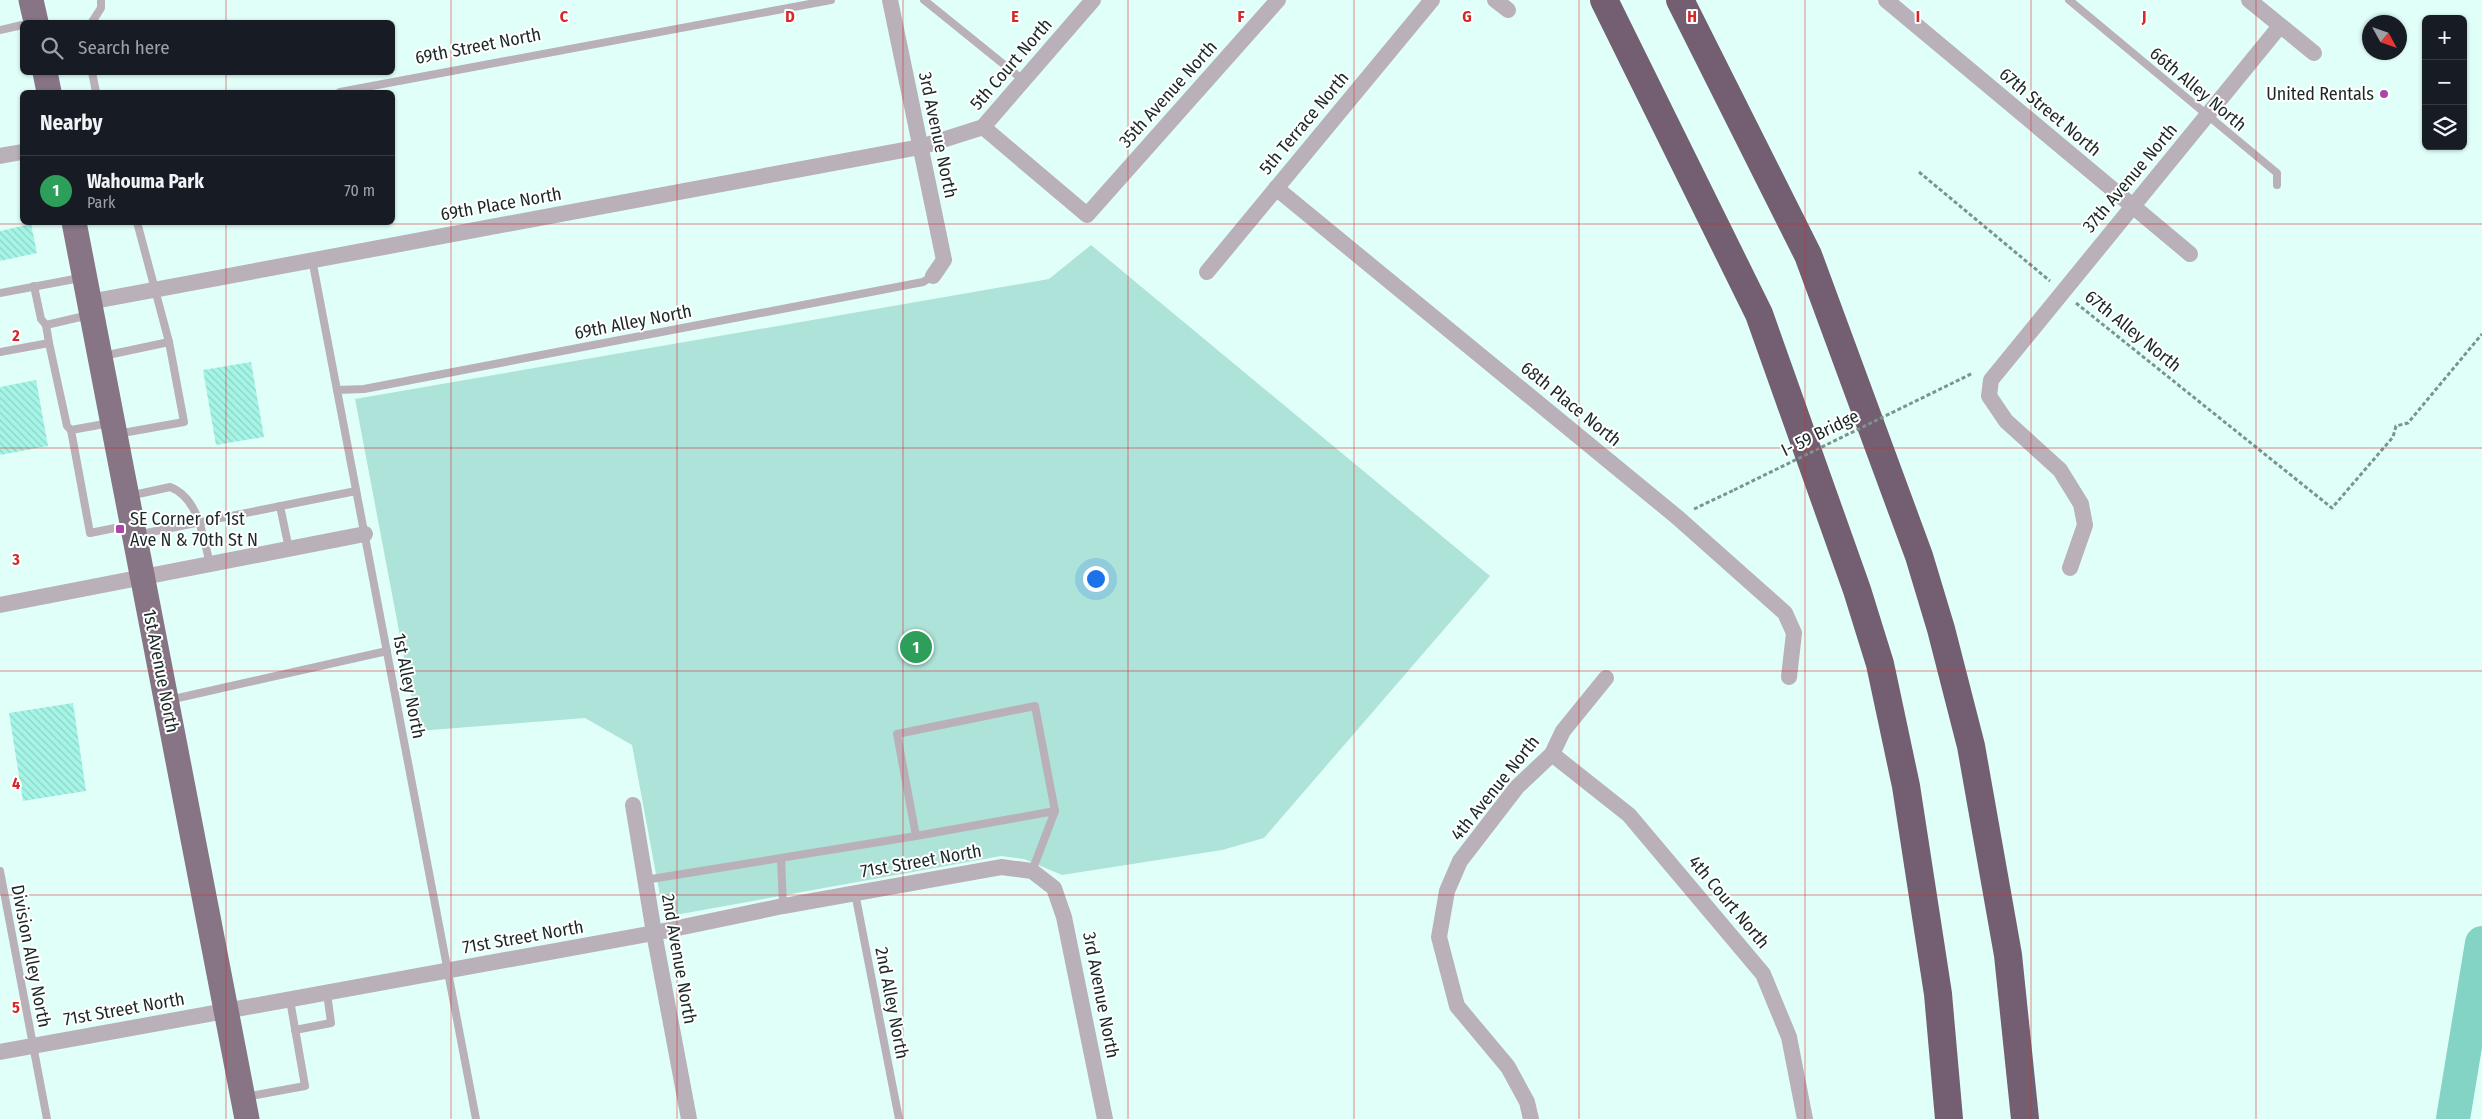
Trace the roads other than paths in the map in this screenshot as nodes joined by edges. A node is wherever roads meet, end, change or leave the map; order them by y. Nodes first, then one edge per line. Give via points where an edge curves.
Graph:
1 (31, 0) edge
2 (101, 0) edge
3 (831, 0) edge
4 (890, 0) edge
5 (924, 0) edge
6 (1093, 0) edge
7 (1278, 0) edge
8 (1432, 0) edge
9 (1604, 0) edge
10 (1680, 0) edge
11 (1886, 0) edge
12 (2069, 0) edge
13 (2249, 0) edge
14 (36, 20) edge
15 (93, 20) edge
16 (20, 25) edge
17 (2280, 26) junction
18 (0, 30) edge
19 (2314, 53) dead end
20 (46, 75) edge
21 (93, 75) edge
22 (1023, 80) junction
23 (49, 90) edge
24 (96, 90) edge
25 (351, 90) edge
26 (2207, 116) junction
27 (983, 127) junction
28 (920, 147) junction
29 (20, 152) edge
30 (0, 156) edge
31 (2277, 185) dead end
32 (1276, 188) junction
33 (2132, 206) junction
34 (75, 225) edge
35 (138, 225) edge
36 (2190, 254) dead end
37 (312, 259) junction
38 (1207, 272) dead end
39 (933, 276) joint
40 (85, 277) junction
41 (34, 286) junction
42 (155, 289) junction
43 (0, 293) edge
44 (91, 308) junction
45 (46, 325) junction
46 (169, 342) junction
47 (49, 343) junction
48 (0, 352) edge
49 (100, 356) junction
50 (337, 390) junction
51 (114, 428) junction
52 (71, 430) junction
53 (356, 491) junction
54 (127, 496) junction
55 (280, 506) junction
56 (199, 522) junction
57 (134, 530) junction
58 (364, 534) junction
59 (289, 549) junction
60 (210, 564) junction
61 (2070, 568) dead end
62 (143, 576) junction
63 (0, 605) edge
64 (387, 651) junction
65 (1789, 677) dead end
66 (1606, 678) dead end
67 (166, 701) junction
68 (1552, 754) junction
69 (633, 805) dead end
70 (1055, 810) junction
71 (916, 836) junction
72 (781, 858) junction
73 (0, 871) edge
74 (1032, 871) junction
75 (645, 880) junction
76 (1048, 883) joint
77 (855, 893) junction
78 (783, 906) junction
79 (654, 933) junction
80 (448, 970) junction
81 (326, 993) junction
82 (290, 1000) junction
83 (226, 1012) junction
84 (295, 1030) junction
85 (32, 1046) junction
86 (0, 1052) edge
87 (245, 1108) edge
88 (47, 1119) edge
89 (476, 1119) edge
90 (689, 1119) edge
91 (899, 1119) edge
92 (1105, 1119) edge
93 (1531, 1119) edge
94 (1805, 1119) edge
95 (1948, 1119) edge
96 (2025, 1119) edge

1 - 14 main road
2 - 15 lane via 102,8
3 - 25 lane, 69th Street North
4 - 28 street, 3rd Avenue North
5 - 22 lane
6 - 22 street, 5th Court North
7 - 27 street, 35th Avenue North via 1087,214
8 - 32 street, 5th Terrace North
9 - 95 highway via 1759,314 1880,664 1906,786 1938,994
10 - 96 highway via 1808,255 1922,565 1971,746 2008,955
11 - 33 street, 67th Street North
12 - 26 lane, 66th Alley North
13 - 17 street
16 - 18 lane
17 - 19 street
17 - 26 street, 37th Avenue North
20 - 23 main road
21 - 24 lane
22 - 27 street, 5th Court North
26 - 31 lane, 66th Alley North via 2278,174
26 - 33 street, 37th Avenue North
27 - 28 street, 5th Court North
28 - 37 street, 69th Place North
28 - 39 street, 3rd Avenue North via 944,260
29 - 30 street
32 - 38 street, 5th Terrace North
32 - 65 street, 68th Place North via 1677,517 1785,613 1794,633
33 - 36 street, 67th Street North
33 - 61 street, 37th Avenue North via 1991,380 1989,396 2006,421 2060,470 2081,504 2084,525
34 - 40 main road, 1st Avenue North
35 - 42 lane
37 - 42 street, 69th Place North
37 - 50 lane, 1st Alley North
39 - 50 lane, 69th Alley North via 923,282 884,290 364,389
40 - 41 lane
40 - 44 main road, 1st Avenue North
41 - 43 lane
41 - 45 lane via 40,319
42 - 44 street, 69th Place North
42 - 46 lane
44 - 45 lane
44 - 49 main road, 1st Avenue North
45 - 47 lane
46 - 49 lane
46 - 51 lane via 184,422
47 - 48 lane
47 - 52 lane via 67,426
49 - 51 main road, 1st Avenue North
50 - 53 lane, 1st Alley North
51 - 52 lane
51 - 54 main road, 1st Avenue North
52 - 57 lane via 90,533
53 - 55 lane
53 - 58 lane, 1st Alley North
54 - 56 lane via 170,487 185,495
54 - 57 main road, 1st Avenue North
55 - 56 lane
55 - 59 lane
56 - 57 lane
56 - 60 lane
57 - 62 main road, 1st Avenue North
58 - 59 street
58 - 64 lane, 1st Alley North
59 - 60 street
60 - 62 street
62 - 63 street
62 - 67 main road, 1st Avenue North
64 - 67 lane
64 - 80 lane, 1st Alley North
66 - 68 street, 4th Avenue North via 1563,731
67 - 83 main road, 1st Avenue North
68 - 93 street, 4th Avenue North via 1517,787 1460,861 1447,891 1440,937 1457,1006 1508,1067 1527,1102
68 - 94 street, 4th Court North via 1630,815 1764,974 1789,1037
69 - 75 street, 2nd Avenue North
70 - 71 lane
70 - 71 lane via 1035,706 897,734
70 - 74 lane
71 - 72 lane
72 - 75 lane
72 - 78 lane
73 - 85 lane, Division Alley North
74 - 76 street, 71st Street North
74 - 77 street, 71st Street North via 1001,867
75 - 79 street, 2nd Avenue North
76 - 92 street, 3rd Avenue North via 1054,888 1064,917
77 - 78 street, 71st Street North
77 - 91 lane, 2nd Alley North
78 - 79 street, 71st Street North
79 - 80 street, 71st Street North
79 - 90 street, 2nd Avenue North
80 - 81 street, 71st Street North
80 - 89 lane, 1st Alley North
81 - 82 street, 71st Street North
81 - 84 lane via 331,1023
82 - 83 street, 71st Street North
82 - 84 lane
83 - 85 street, 71st Street North
83 - 87 main road, 1st Avenue North
84 - 87 lane via 305,1086
85 - 86 street, 71st Street North
85 - 88 lane, Division Alley North

